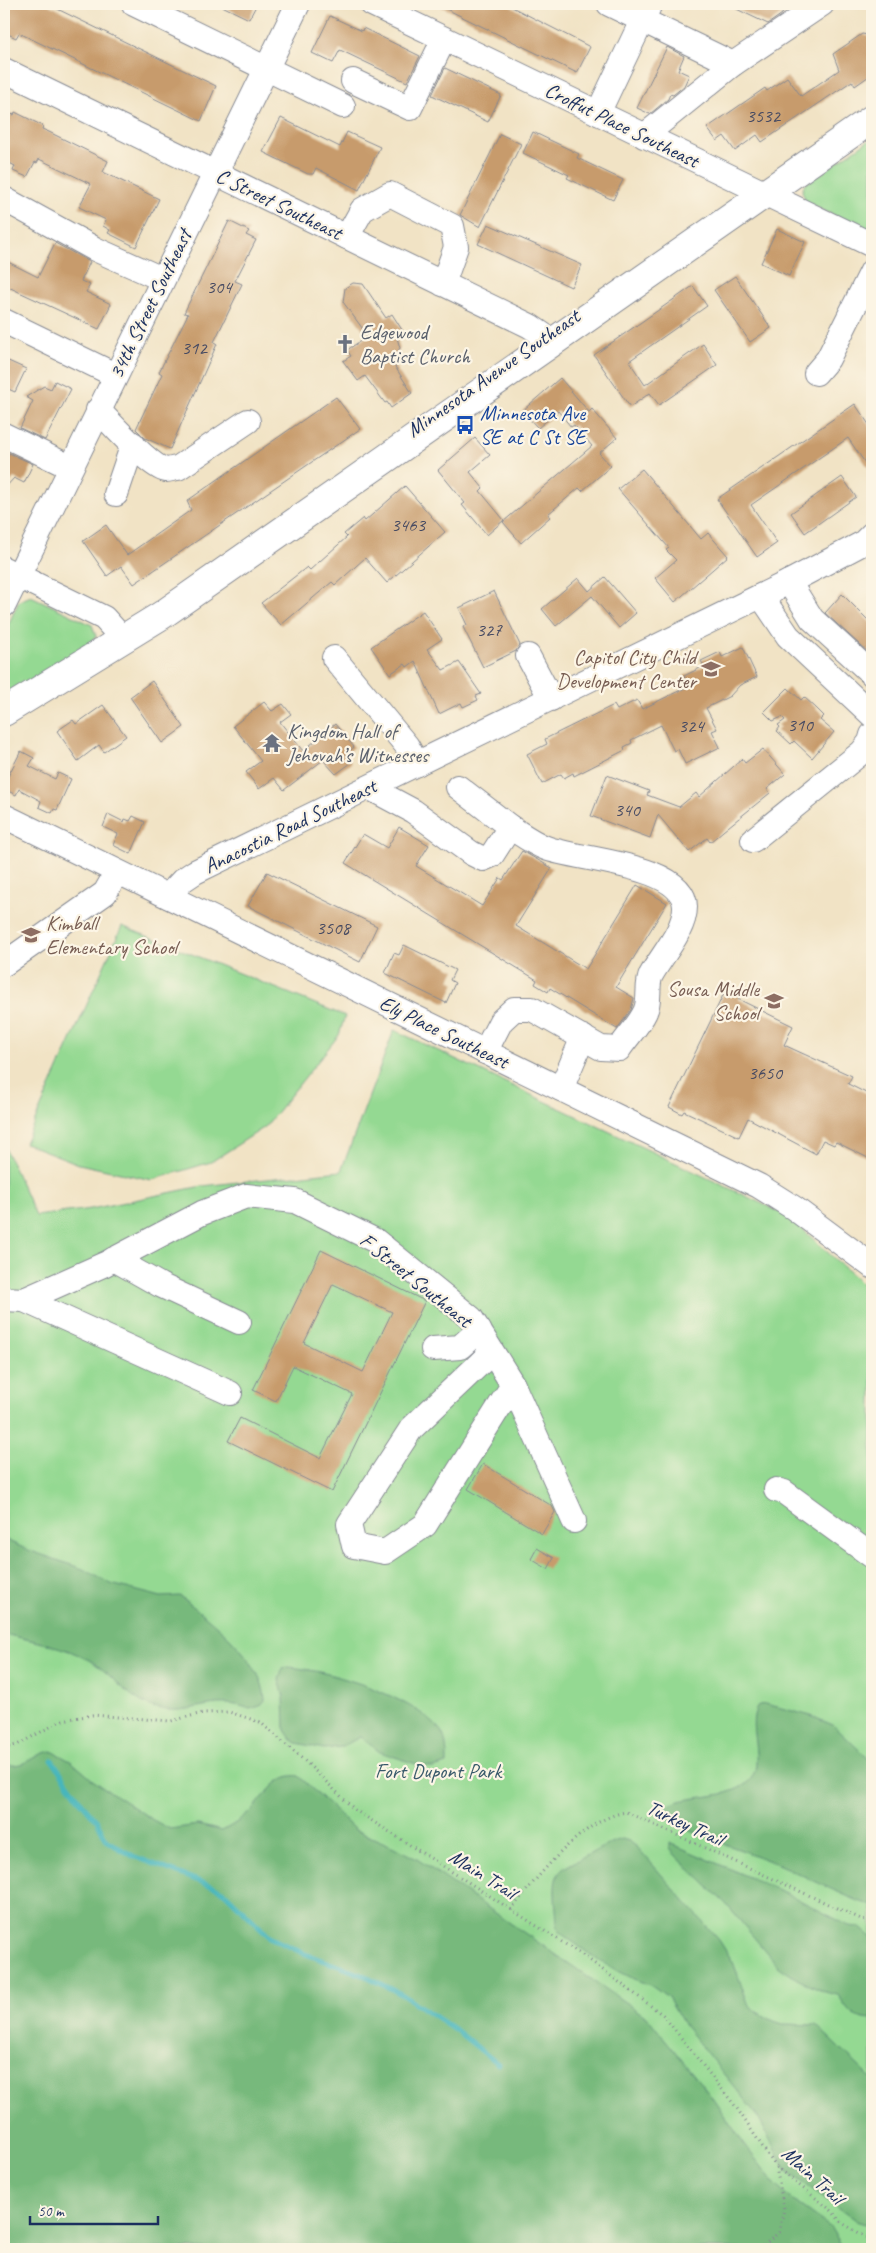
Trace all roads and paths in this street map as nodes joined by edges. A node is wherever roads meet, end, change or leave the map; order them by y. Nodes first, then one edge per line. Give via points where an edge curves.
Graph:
1 (134, 4) edge
2 (298, 4) edge
3 (372, 4) edge
4 (609, 4) edge
5 (822, 4) edge
6 (646, 12) edge
7 (444, 39) junction
8 (733, 64) junction
9 (266, 68) junction
10 (4, 70) edge
11 (353, 81) dead end
12 (343, 106) dead end
13 (872, 108) edge
14 (598, 114) junction
15 (872, 119) edge
16 (644, 136) junction
17 (215, 173) junction
18 (760, 192) junction
19 (4, 199) edge
20 (347, 237) junction
21 (872, 245) edge
22 (872, 271) edge
23 (162, 279) junction
24 (443, 284) junction
25 (4, 321) edge
26 (549, 339) junction
27 (816, 373) dead end
28 (114, 375) junction
29 (98, 410) junction
30 (248, 421) dead end
31 (4, 435) edge
32 (133, 444) junction
33 (70, 467) junction
34 (116, 494) dead end
35 (872, 534) edge
36 (10, 572) edge
37 (789, 582) junction
38 (761, 596) junction
39 (4, 604) edge
40 (132, 632) junction
41 (528, 656) dead end
42 (334, 658) dead end
43 (872, 674) edge
44 (551, 699) junction
45 (14, 707) edge
46 (872, 715) edge
47 (4, 729) edge
48 (872, 735) edge
49 (417, 764) junction
50 (458, 787) dead end
51 (370, 788) junction
52 (4, 816) edge
53 (510, 827) junction
54 (752, 840) dead end
55 (117, 872) junction
56 (168, 896) junction
57 (4, 964) edge
58 (583, 1037) junction
59 (485, 1052) junction
60 (561, 1089) junction
61 (114, 1259) junction
62 (872, 1266) edge
63 (14, 1300) edge
64 (239, 1322) dead end
65 (479, 1330) junction
66 (433, 1349) dead end
67 (492, 1352) junction
68 (512, 1385) junction
69 (230, 1393) dead end
70 (776, 1490) dead end
71 (574, 1521) dead end
72 (872, 1556) edge
73 (4, 1748) edge
74 (511, 1910) junction
75 (872, 1924) edge
76 (776, 2167) junction
77 (872, 2238) edge
78 (760, 2249) edge

1 - 9 street
2 - 9 street, 34th Street Southeast
3 - 7 street, Croffut Place Southeast
4 - 6 street
5 - 8 street
6 - 8 street
6 - 14 street
7 - 11 street via 410,108
7 - 14 street, Croffut Place Southeast
8 - 16 street
9 - 12 street
9 - 17 street, 34th Street Southeast
10 - 17 street, C Street Southeast
13 - 18 main road, Minnesota Avenue Southeast
14 - 16 street, Croffut Place Southeast
15 - 18 main road, Minnesota Avenue Southeast
16 - 18 street, Croffut Place Southeast
17 - 20 street, C Street Southeast
17 - 23 street, 34th Street Southeast
18 - 21 street, Croffut Place Southeast
18 - 26 main road, Minnesota Avenue Southeast
19 - 23 street via 95,249
20 - 24 street, C Street Southeast
20 - 24 street via 362,210 390,194 452,226 456,247
22 - 27 street via 828,359
23 - 28 street, 34th Street Southeast
24 - 26 street, C Street Southeast via 530,326
25 - 28 street
26 - 40 main road, Minnesota Avenue Southeast via 162,616
28 - 29 street, 34th Street Southeast
29 - 32 street
29 - 33 street, 34th Street Southeast
30 - 32 street via 178,468 167,470 159,467
31 - 33 street
32 - 34 street
33 - 36 street, 34th Street Southeast
35 - 37 street, Anacostia Road Southeast via 863,543
36 - 39 street, 34th Street Southeast
36 - 40 street
37 - 38 street, Anacostia Road Southeast
37 - 43 street via 812,619
38 - 44 street, Anacostia Road Southeast
38 - 46 street via 788,636
40 - 45 main road, Minnesota Avenue Southeast
41 - 44 street
42 - 49 street via 407,746
44 - 49 street, Anacostia Road Southeast
45 - 47 main road, Minnesota Avenue Southeast via 16,717
48 - 54 street via 862,752
49 - 51 street, Anacostia Road Southeast
50 - 53 street
51 - 53 street via 413,810 470,853 483,859 492,855
51 - 56 street, Anacostia Road Southeast via 195,872
52 - 55 street, Ely Place Southeast
53 - 58 street via 545,848 644,871 671,883 683,895 685,908 679,927 650,978 645,1012 630,1034 619,1049 601,1048
55 - 56 street, Ely Place Southeast
55 - 57 street via 105,893
56 - 59 street, Ely Place Southeast
58 - 59 street via 532,1009 514,1010 502,1021
58 - 60 street
59 - 60 street, Ely Place Southeast
60 - 62 street, Ely Place Southeast via 759,1186
61 - 63 street, F Street Southeast
61 - 64 street via 160,1285
61 - 65 street, F Street Southeast via 202,1213 246,1196 295,1201 376,1242 471,1318
63 - 69 street
65 - 66 street via 460,1347
65 - 67 street, F Street Southeast
67 - 68 street, F Street Southeast
67 - 68 street via 411,1429 349,1524 354,1546 385,1552 425,1525
68 - 71 street, F Street Southeast
70 - 72 street via 784,1492
73 - 74 path, Main Trail via 17,1746 76,1716 171,1721 203,1713 229,1712 260,1722 355,1810
74 - 75 path, Turkey Trail via 584,1830 614,1814 626,1812
74 - 76 path, Main Trail via 587,1958 663,2015 736,2107
76 - 77 path, Main Trail via 831,2210 842,2223 866,2238
76 - 78 path via 784,2209 779,2232

